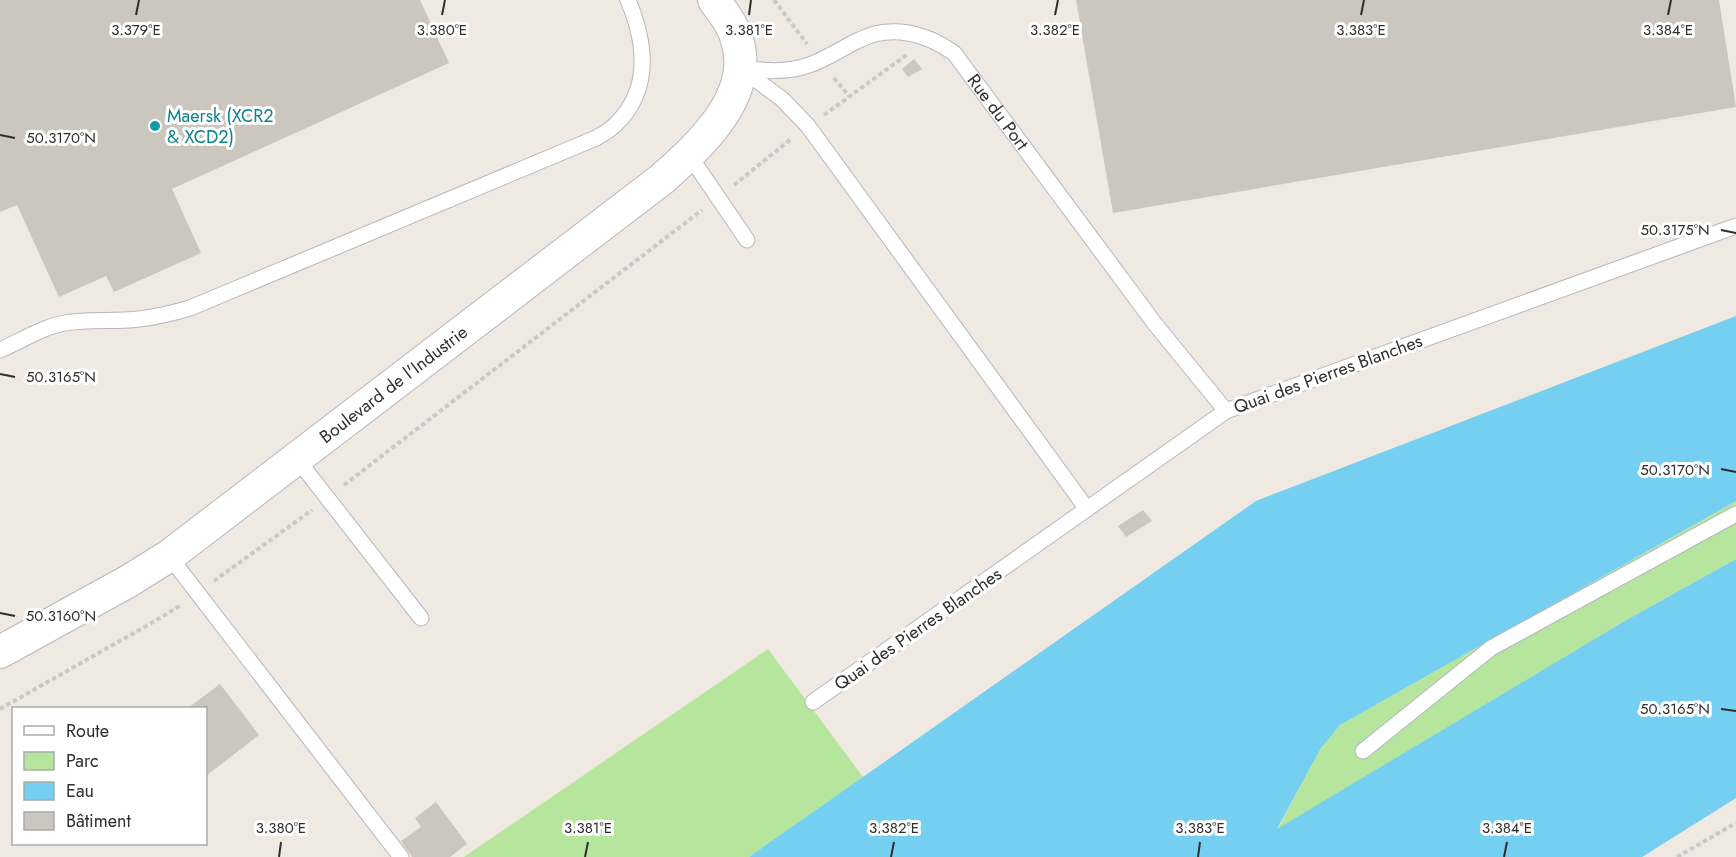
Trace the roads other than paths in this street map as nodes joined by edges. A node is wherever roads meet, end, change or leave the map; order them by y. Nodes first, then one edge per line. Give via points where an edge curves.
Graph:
1 (628, 0) edge
2 (714, 0) edge
3 (740, 68) junction
4 (689, 155) junction
5 (1736, 226) edge
6 (747, 240) dead end
7 (0, 350) edge
8 (1226, 411) junction
9 (297, 459) junction
10 (1087, 509) junction
11 (1736, 514) edge
12 (169, 556) junction
13 (421, 618) dead end
14 (0, 652) edge
15 (813, 702) dead end
16 (1363, 750) dead end
17 (401, 857) edge

1 - 7 lane via 641,40 642,77 627,112 596,138 190,308 139,319 62,324
2 - 3 street via 737,39
3 - 4 street, Boulevard de l'Industrie via 718,124
3 - 8 lane, Rue du Port via 797,69 879,33 930,38 954,53 1155,324
3 - 10 lane via 782,99 808,126
4 - 6 lane
4 - 9 street, Boulevard de l'Industrie
5 - 8 lane, Quai des Pierres Blanches
8 - 10 lane, Quai des Pierres Blanches
9 - 12 street, Boulevard de l'Industrie
9 - 13 lane
10 - 15 lane, Quai des Pierres Blanches
11 - 16 lane via 1491,648
12 - 14 street, Boulevard de l'Industrie
12 - 17 lane

